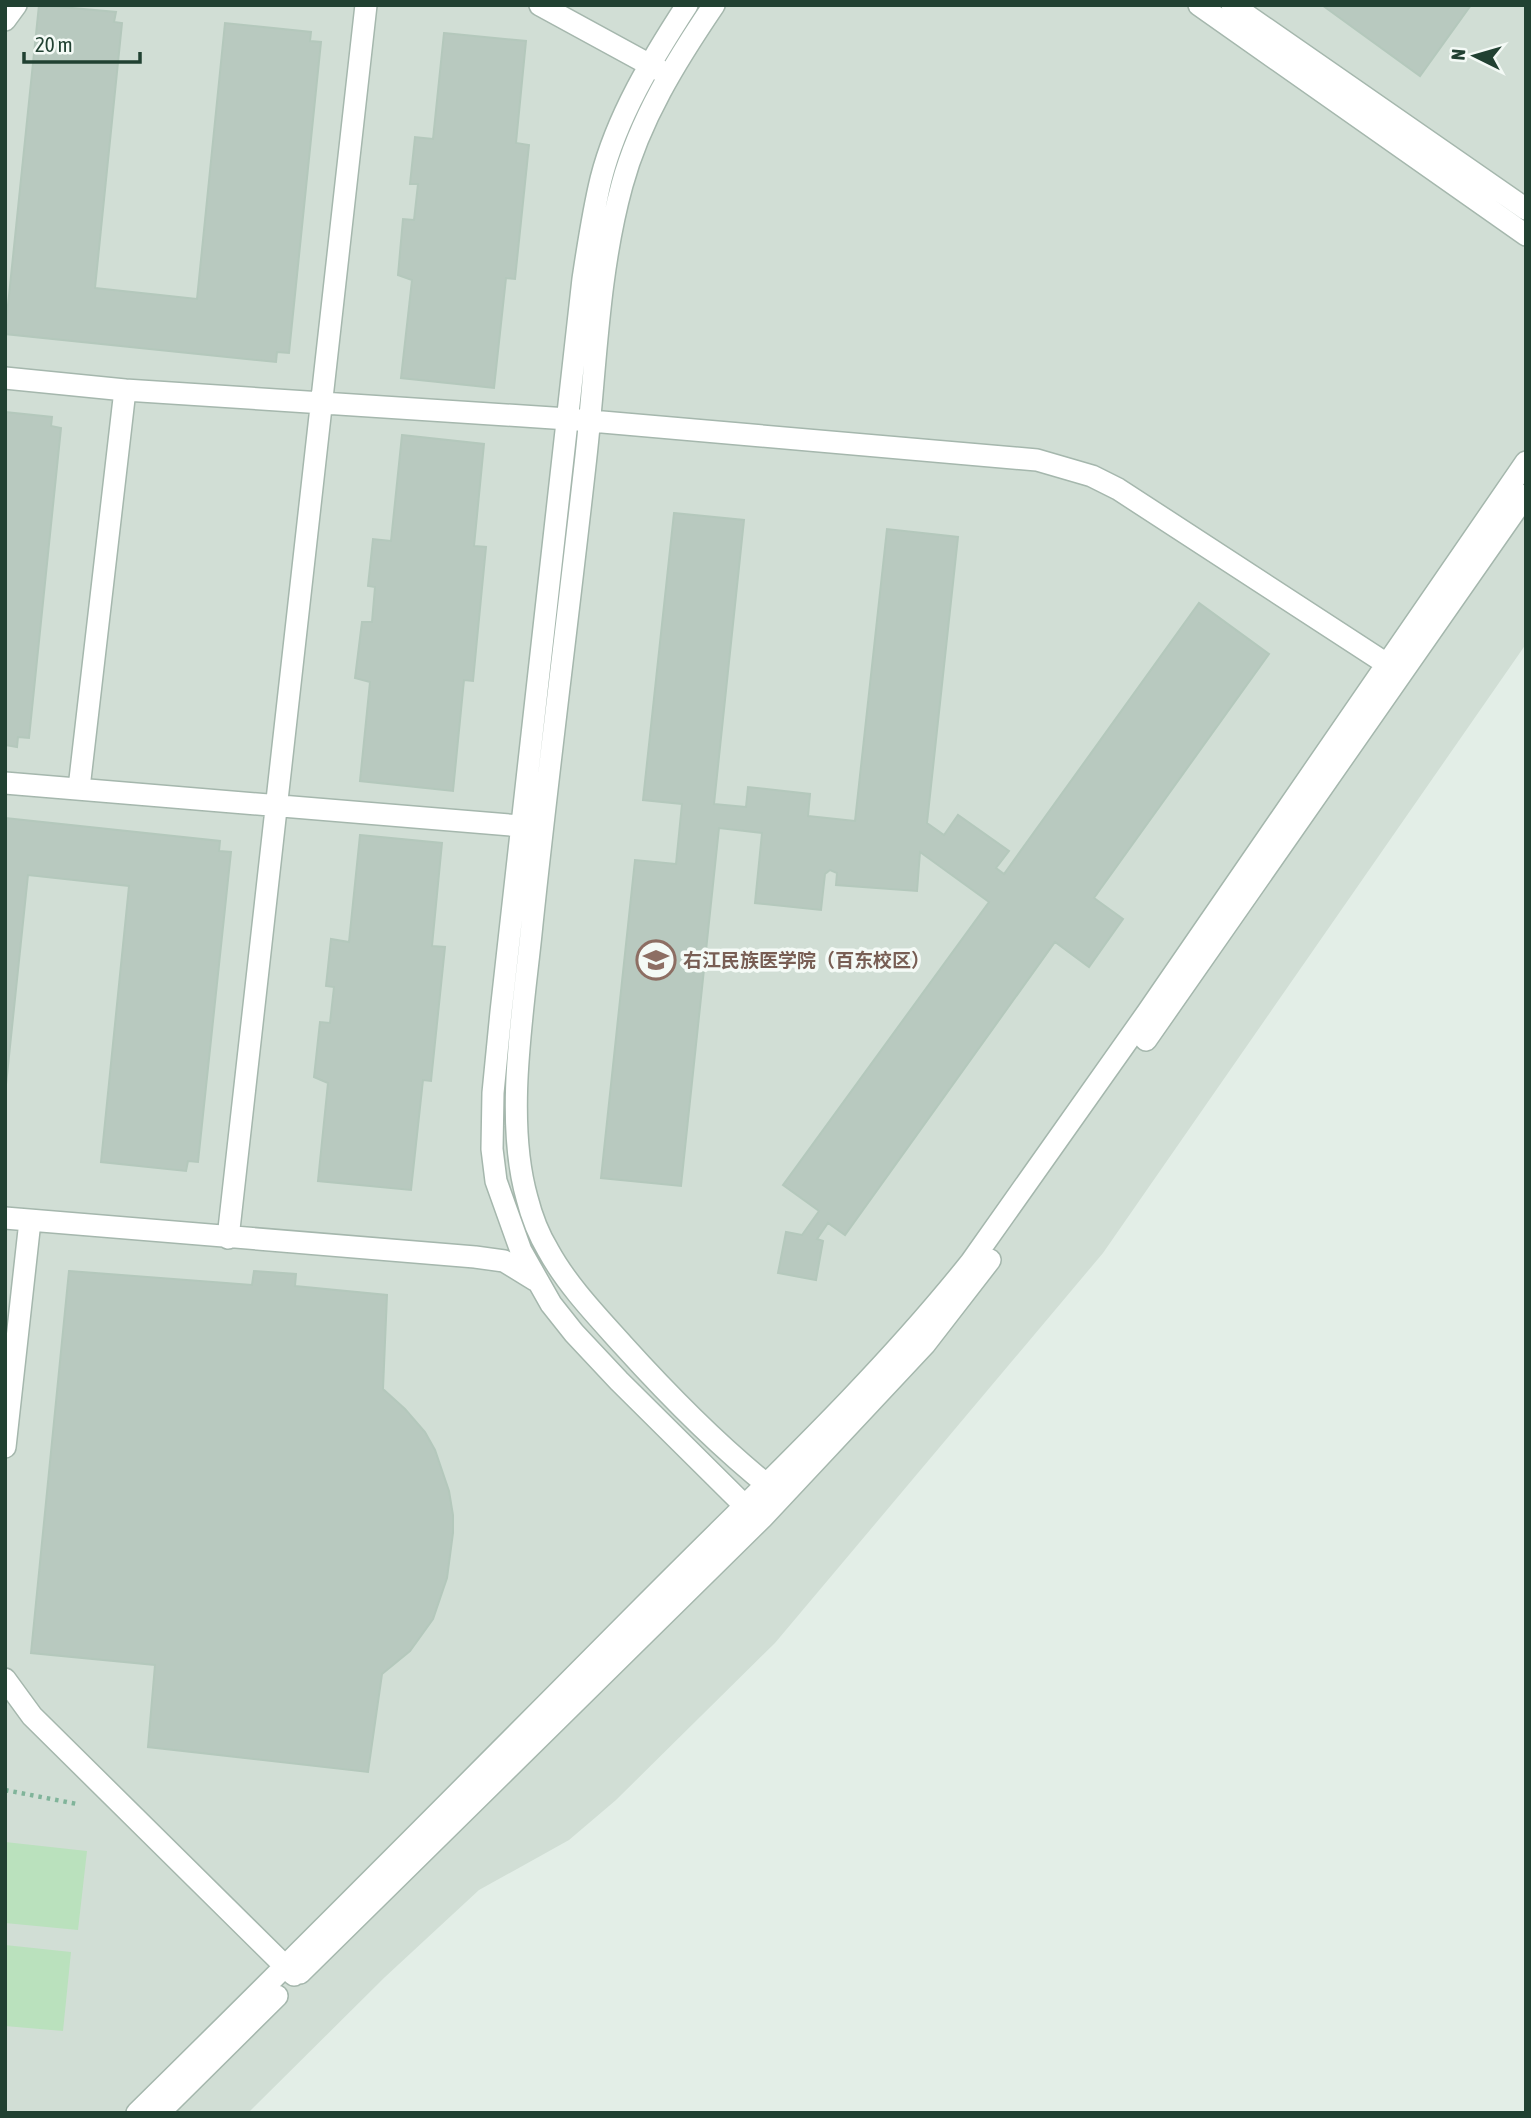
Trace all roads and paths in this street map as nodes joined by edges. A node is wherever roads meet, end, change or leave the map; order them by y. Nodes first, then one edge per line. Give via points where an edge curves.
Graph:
1 (16, 5) edge
2 (366, 5) edge
3 (540, 5) edge
4 (687, 5) edge
5 (713, 5) edge
6 (1199, 5) edge
7 (1232, 5) edge
8 (5, 20) edge
9 (650, 64) junction
10 (669, 75) junction
11 (1526, 209) edge
12 (1526, 235) edge
13 (5, 378) edge
14 (125, 390) junction
15 (322, 403) junction
16 (568, 419) junction
17 (589, 421) junction
18 (1526, 462) edge
19 (1526, 495) edge
20 (1393, 669) junction
21 (5, 783) edge
22 (79, 788) junction
23 (277, 806) junction
24 (532, 827) junction
25 (5, 1218) edge
26 (30, 1221) junction
27 (228, 1238) junction
28 (536, 1280) junction
29 (5, 1447) edge
30 (774, 1490) junction
31 (744, 1505) junction
32 (762, 1518) junction
33 (5, 1679) edge
34 (5, 1790) edge
35 (132, 1816) junction
36 (291, 1972) junction
37 (137, 2113) edge
38 (159, 2113) edge

1 - 8 lane
2 - 15 lane
3 - 9 lane
4 - 9 lane
5 - 10 lane
6 - 12 lane
7 - 11 lane
9 - 10 lane
9 - 16 lane via 602,176 583,279
10 - 17 lane via 635,145 613,220
13 - 14 lane
14 - 15 lane
14 - 22 lane
15 - 16 lane
15 - 23 lane
16 - 17 lane
16 - 24 lane
17 - 20 lane via 1000,456 1066,466 1118,489
17 - 24 lane
18 - 20 lane
19 - 20 lane
20 - 30 lane via 1188,981 982,1272 925,1344
21 - 22 lane
22 - 23 lane
23 - 24 lane
23 - 27 lane
24 - 28 lane via 493,1093 492,1149 496,1181
24 - 30 lane via 517,1093 517,1150 527,1199 547,1249 598,1318 711,1436
25 - 26 lane
26 - 27 lane
26 - 29 lane
27 - 28 lane via 475,1257 504,1261
28 - 31 lane via 574,1334
30 - 31 lane
30 - 32 lane
31 - 32 lane
31 - 36 lane
32 - 36 lane
33 - 35 lane via 32,1716
34 - 35 path
35 - 36 lane
36 - 37 lane
36 - 38 lane

